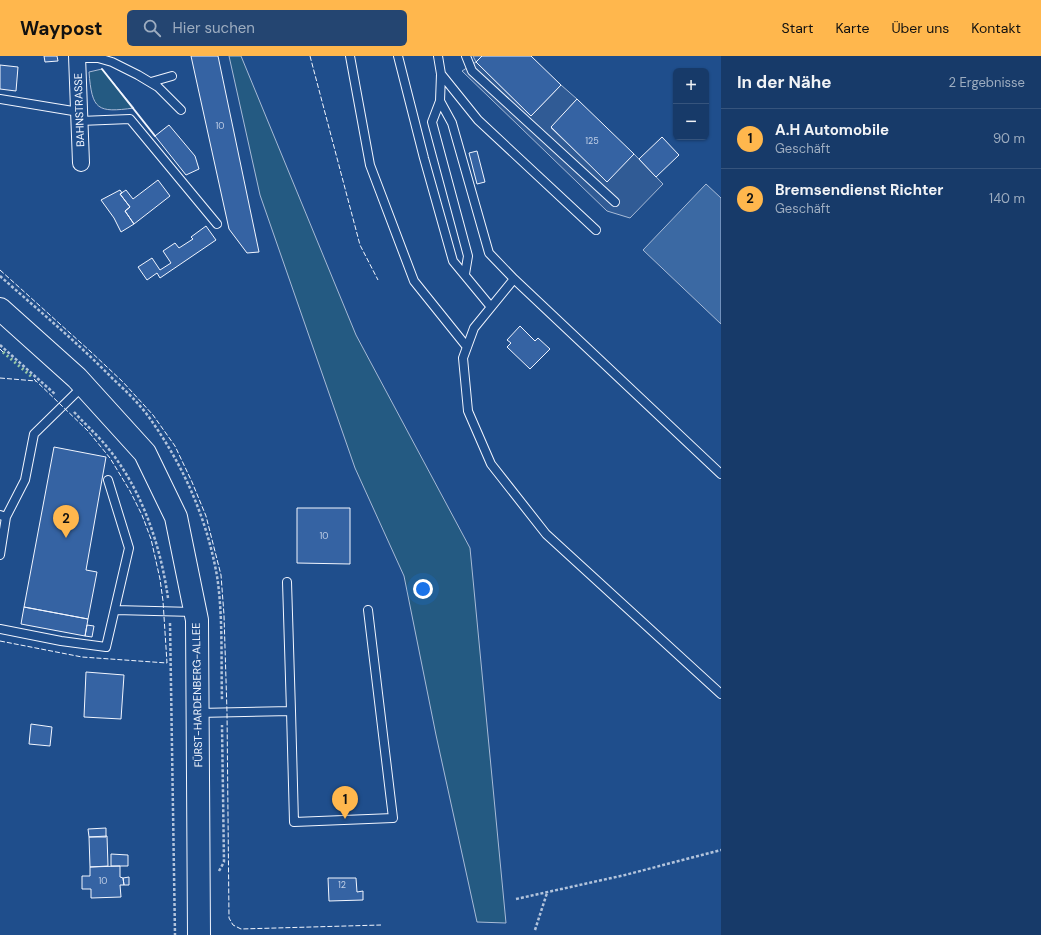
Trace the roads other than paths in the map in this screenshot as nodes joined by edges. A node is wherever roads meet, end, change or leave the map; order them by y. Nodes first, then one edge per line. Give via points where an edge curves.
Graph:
1 (350, 56) edge
2 (398, 56) edge
3 (438, 56) edge
4 (466, 56) edge
5 (77, 57) edge
6 (441, 74) junction
7 (172, 76) dead end
8 (151, 82) junction
9 (0, 99) edge
10 (440, 101) junction
11 (181, 110) dead end
12 (79, 116) junction
13 (81, 163) dead end
14 (615, 202) dead end
15 (217, 224) dead end
16 (596, 230) dead end
17 (465, 274) junction
18 (514, 279) junction
19 (491, 307) junction
20 (0, 309) edge
21 (467, 346) junction
22 (84, 385) junction
23 (721, 474) edge
24 (108, 480) dead end
25 (3, 516) edge
26 (0, 555) edge
27 (287, 582) dead end
28 (115, 610) junction
29 (368, 610) dead end
30 (195, 612) junction
31 (0, 629) edge
32 (721, 694) edge
33 (291, 711) junction
34 (198, 713) junction
35 (199, 935) edge

1 - 21 lane via 370,165 414,281
2 - 17 lane via 453,261
3 - 6 lane
4 - 14 lane via 472,71
5 - 8 lane via 112,62
5 - 12 street, BAHNSTRASSE
6 - 10 lane
6 - 16 lane via 478,120
7 - 8 lane
8 - 11 lane
9 - 12 lane
10 - 17 lane via 432,122 468,256
10 - 18 lane via 452,123 488,253
12 - 13 street, BAHNSTRASSE
12 - 15 lane via 130,119
17 - 19 lane
18 - 19 lane
18 - 23 lane
19 - 21 lane via 474,328
20 - 22 street, FÜRST-HARDENBERG-ALLEE
21 - 32 lane via 463,358 468,412 491,464 546,534
22 - 25 lane via 34,434 26,480
22 - 30 street, FÜRST-HARDENBERG-ALLEE via 144,453 176,517
24 - 28 lane via 129,548
25 - 26 lane
27 - 33 lane
28 - 30 lane
28 - 31 lane via 106,647
29 - 33 lane via 392,818 294,822
30 - 34 street, FÜRST-HARDENBERG-ALLEE
33 - 34 lane
34 - 35 street, FÜRST-HARDENBERG-ALLEE

